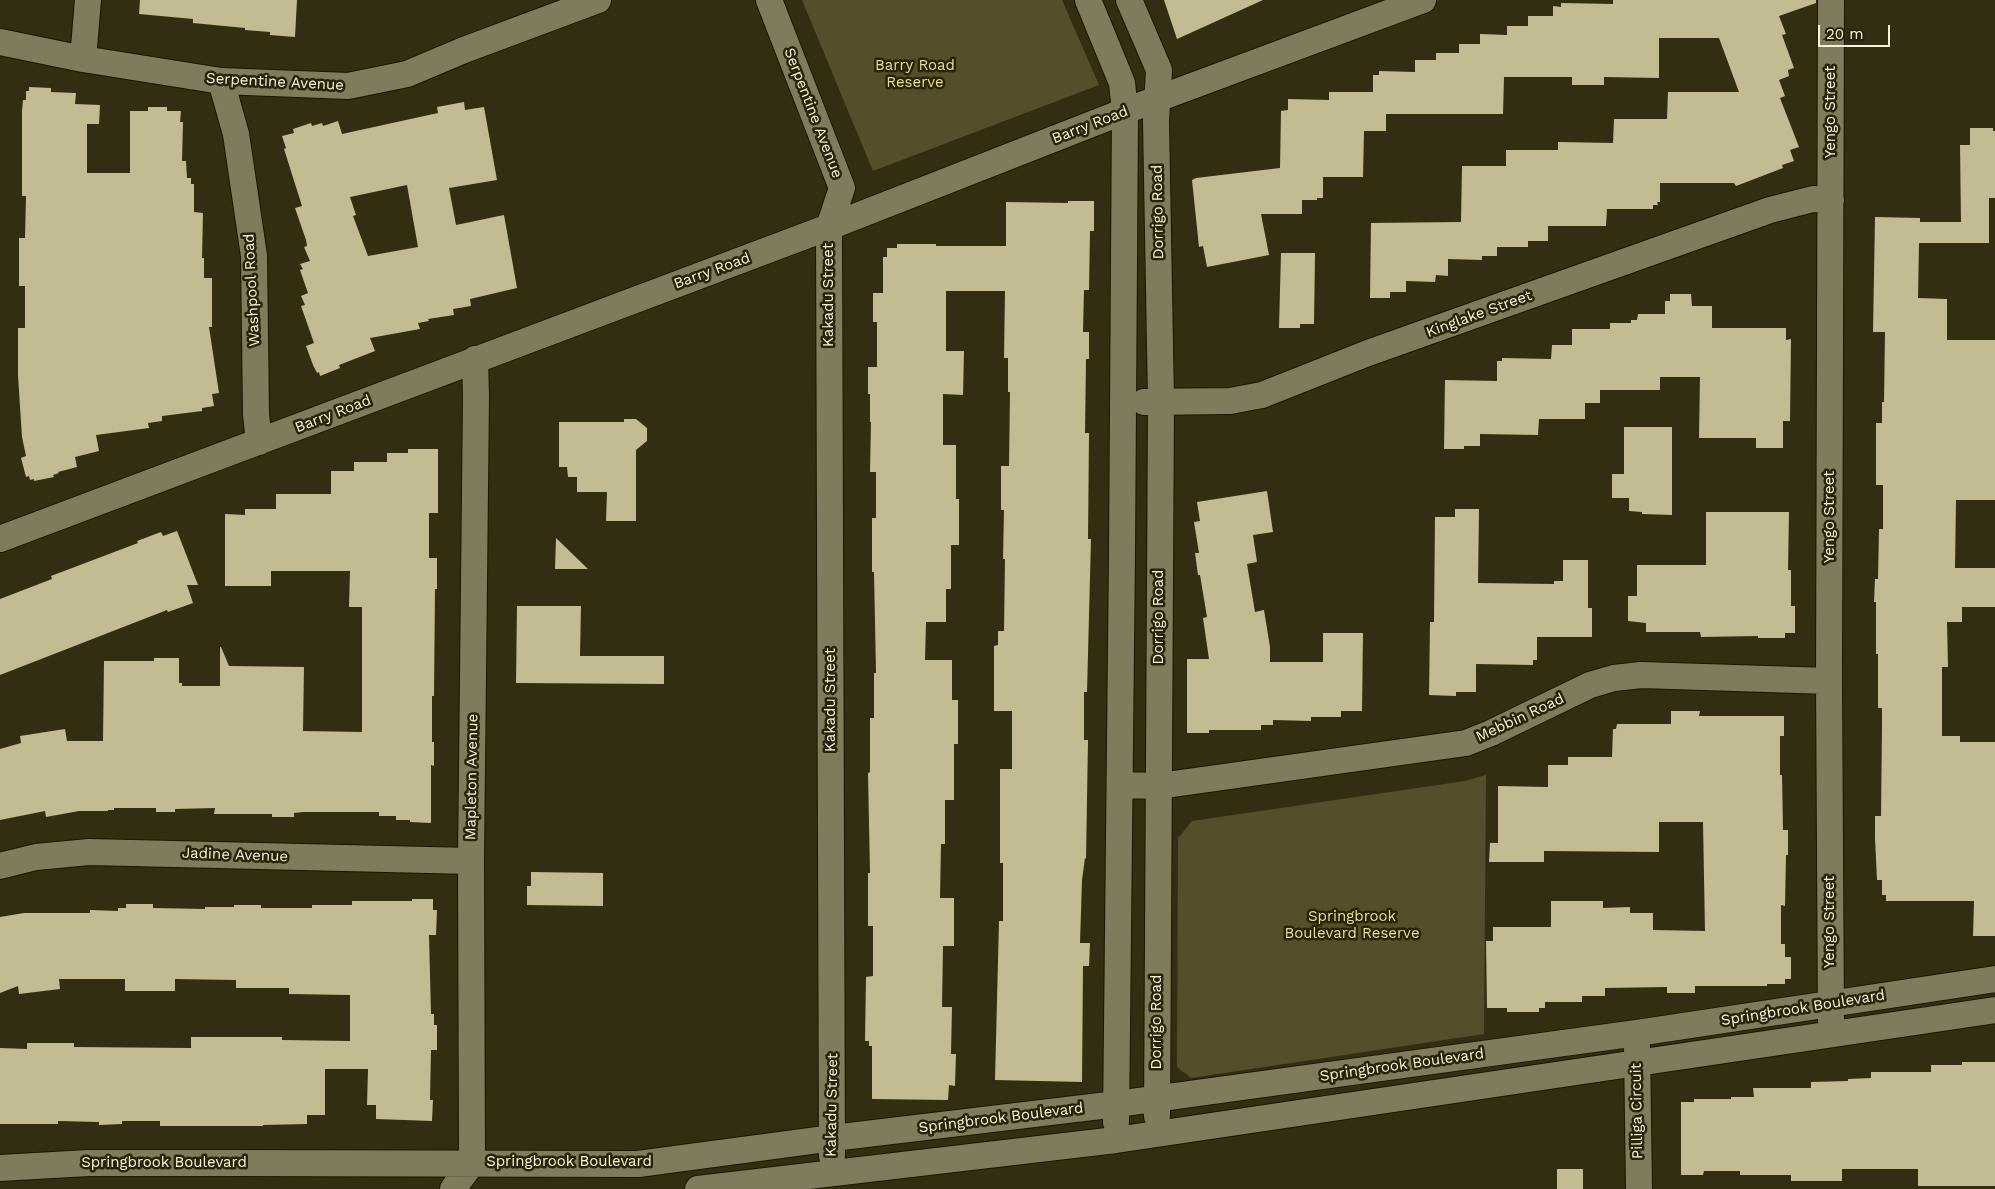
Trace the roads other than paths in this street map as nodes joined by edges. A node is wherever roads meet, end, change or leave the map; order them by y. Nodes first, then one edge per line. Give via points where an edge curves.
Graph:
1 (88, 0) edge
2 (598, 0) edge
3 (769, 0) edge
4 (1088, 0) edge
5 (1129, 0) edge
6 (1423, 0) edge
7 (1831, 0) edge
8 (0, 42) edge
9 (83, 59) junction
10 (220, 81) junction
11 (1157, 100) junction
12 (1124, 111) junction
13 (1831, 200) junction
14 (829, 227) junction
15 (475, 359) junction
16 (1124, 402) junction
17 (1161, 402) junction
18 (259, 442) junction
19 (0, 539) edge
20 (1829, 681) junction
21 (1120, 785) junction
22 (1158, 786) junction
23 (471, 861) junction
24 (0, 866) edge
25 (1995, 979) edge
26 (1831, 1004) junction
27 (1995, 1010) edge
28 (1636, 1033) junction
29 (1831, 1035) junction
30 (1637, 1064) junction
31 (1157, 1099) junction
32 (1117, 1104) junction
33 (1157, 1135) junction
34 (833, 1138) junction
35 (1116, 1140) junction
36 (472, 1163) junction
37 (0, 1168) edge
38 (831, 1174) junction
39 (453, 1189) edge
40 (698, 1189) edge
41 (1638, 1189) edge

1 - 9 street
2 - 10 street, Serpentine Avenue via 406,74 348,86
3 - 14 street, Serpentine Avenue via 842,188
4 - 12 street via 1122,83
5 - 11 street, Dorrigo Road via 1159,70
6 - 11 street, Barry Road
7 - 13 street, Yengo Street
8 - 9 street, Serpentine Avenue
9 - 10 street, Serpentine Avenue
10 - 18 street, Washpool Road via 236,134 254,256
11 - 12 street, Barry Road
11 - 17 street, Dorrigo Road
12 - 14 street, Barry Road
12 - 16 street
13 - 17 street, Kinglake Street via 1813,200 1770,210 1368,353 1262,395 1230,401
13 - 20 street, Yengo Street
14 - 15 street, Barry Road
14 - 34 street, Kakadu Street
15 - 18 street, Barry Road
15 - 23 street, Mapleton Avenue
16 - 17 street, Kinglake Street
16 - 21 street
17 - 22 street, Dorrigo Road
18 - 19 street, Barry Road
20 - 22 street, Mebbin Road via 1641,675 1614,678 1590,685 1466,743
20 - 26 street, Yengo Street
21 - 22 street, Mebbin Road
21 - 32 street
22 - 31 street, Dorrigo Road
23 - 24 street, Jadine Avenue via 89,852 36,857
23 - 36 street, Mapleton Avenue
25 - 26 street, Springbrook Boulevard
26 - 28 street, Springbrook Boulevard
26 - 29 street, Yengo Street
27 - 29 street, Springbrook Boulevard
28 - 30 street, Pilliga Circuit
28 - 31 street, Springbrook Boulevard
29 - 30 street, Springbrook Boulevard
30 - 33 street, Springbrook Boulevard
30 - 41 street, Pilliga Circuit
31 - 32 street, Springbrook Boulevard
31 - 33 street, Dorrigo Road
32 - 34 street, Springbrook Boulevard
32 - 35 street
33 - 35 street, Springbrook Boulevard
34 - 36 street, Springbrook Boulevard via 638,1164
34 - 38 street, Kakadu Street
35 - 38 street, Springbrook Boulevard
36 - 37 street, Springbrook Boulevard via 88,1163
36 - 39 street
38 - 40 street, Springbrook Boulevard

